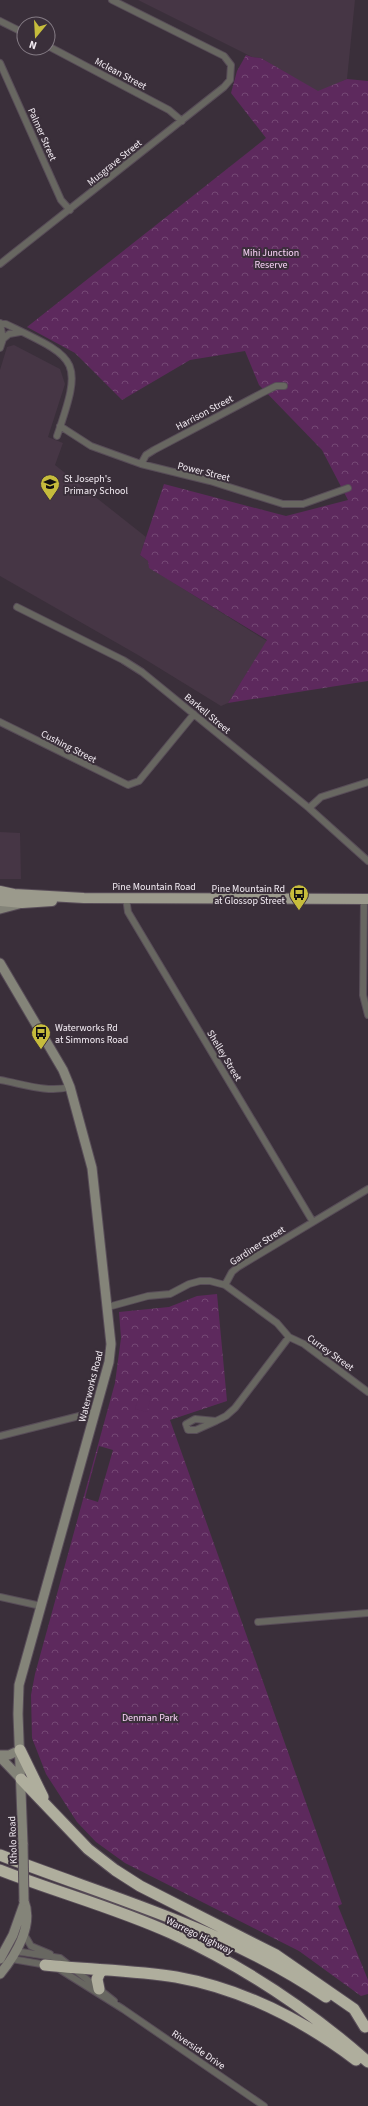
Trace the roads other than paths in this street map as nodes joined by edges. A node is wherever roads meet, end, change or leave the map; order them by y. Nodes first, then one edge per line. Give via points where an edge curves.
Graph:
1 (112, 0) edge
2 (0, 21) edge
3 (16, 29) edge
4 (56, 50) edge
5 (0, 63) edge
6 (182, 121) junction
7 (70, 210) junction
8 (0, 264) edge
9 (0, 324) edge
10 (22, 333) junction
11 (1, 343) edge
12 (284, 386) dead end
13 (60, 426) junction
14 (57, 436) dead end
15 (141, 464) junction
16 (348, 488) dead end
17 (17, 607) dead end
18 (194, 714) junction
19 (0, 722) edge
20 (368, 782) edge
21 (309, 808) junction
22 (368, 861) edge
23 (0, 891) edge
24 (84, 898) junction
25 (126, 898) junction
26 (366, 899) edge
27 (0, 901) edge
28 (22, 903) junction
29 (0, 909) edge
30 (0, 963) edge
31 (368, 1015) edge
32 (0, 1080) edge
33 (70, 1086) junction
34 (368, 1189) edge
35 (313, 1222) junction
36 (225, 1285) junction
37 (108, 1307) junction
38 (289, 1337) junction
39 (368, 1392) edge
40 (95, 1412) junction
41 (216, 1421) dead end
42 (0, 1436) edge
43 (0, 1597) edge
44 (41, 1606) junction
45 (368, 1613) edge
46 (258, 1622) dead end
47 (20, 1750) junction
48 (0, 1756) edge
49 (21, 1779) junction
50 (46, 1803) junction
51 (0, 1854) edge
52 (0, 1870) edge
53 (24, 1901) junction
54 (24, 1931) junction
55 (2, 1954) edge
56 (14, 1955) junction
57 (60, 1958) junction
58 (45, 1965) junction
59 (72, 1968) junction
60 (104, 1970) junction
61 (0, 1974) edge
62 (99, 1989) junction
63 (123, 2009) junction
64 (367, 2028) edge
65 (368, 2062) edge
66 (368, 2065) edge
67 (264, 2106) edge

1 - 6 street, Musgrave Street via 218,52 229,60 232,70 230,80
2 - 3 street
4 - 6 street, Mclean Street via 169,110
5 - 7 street, Palmer Street via 62,200
6 - 7 street, Musgrave Street
7 - 8 street, Musgrave Street
9 - 10 street via 6,324
9 - 11 street
10 - 11 street via 11,333
10 - 13 street via 59,351 71,367 72,388
12 - 15 street, Harrison Street via 276,386 154,450 146,455
13 - 14 street
13 - 15 street, Power Street via 91,446
15 - 16 street, Power Street via 210,481 283,504 303,504
17 - 18 street, Barkell Street via 133,665
18 - 19 street, Cushing Street via 139,781 130,785 121,783
18 - 21 street, Barkell Street
20 - 21 street via 320,797
21 - 22 street, Barkell Street
23 - 24 main road, Pine Mountain Road
24 - 25 main road, Pine Mountain Road
24 - 28 main road, Pine Mountain Road
25 - 26 main road, Pine Mountain Road
25 - 35 street, Shelley Street via 128,912
26 - 31 street via 363,995
27 - 28 main road, Pine Mountain Road
28 - 29 main road
30 - 33 main road, Waterworks Road
32 - 33 street via 51,1090
33 - 37 main road, Waterworks Road via 92,1168
34 - 35 street, Gardiner Street
35 - 36 street, Gardiner Street via 238,1267
36 - 37 street via 200,1281 170,1294 148,1296
36 - 38 street, Currey Street via 277,1323
37 - 40 main road, Waterworks Road via 110,1356
38 - 39 street, Currey Street via 304,1344
38 - 41 street via 235,1408
40 - 42 street
40 - 44 main road, Waterworks Road
43 - 44 street
44 - 47 main road, Waterworks Road via 19,1685
45 - 46 street
47 - 48 main road
47 - 49 main road, Waterworks Road
47 - 50 highway
48 - 49 main road
49 - 50 highway
49 - 53 main road, Kholo Road, bridge
50 - 64 highway via 88,1849 115,1870 140,1886 276,1955 354,2009
51 - 64 highway, Warrego Highway via 165,1915 235,1944 293,1976
52 - 65 highway, Warrego Highway via 148,1924 216,1955 290,1999
53 - 54 main road, Kholo Road via 27,1910
53 - 55 main road, Kholo Road via 17,1926
54 - 56 main road, Kholo Road
54 - 57 street via 25,1939 31,1946
55 - 56 main road
56 - 57 street
56 - 58 street, Riverside Drive
56 - 61 main road, Kholo Road
57 - 59 street, Riverside Drive
58 - 59 highway
58 - 63 street, Riverside Drive via 64,1972
59 - 60 highway
59 - 62 street, Riverside Drive
60 - 62 highway via 97,1979
60 - 66 highway via 176,1977 248,1997 296,2020 357,2061
62 - 63 street, Riverside Drive
63 - 67 street, Riverside Drive

